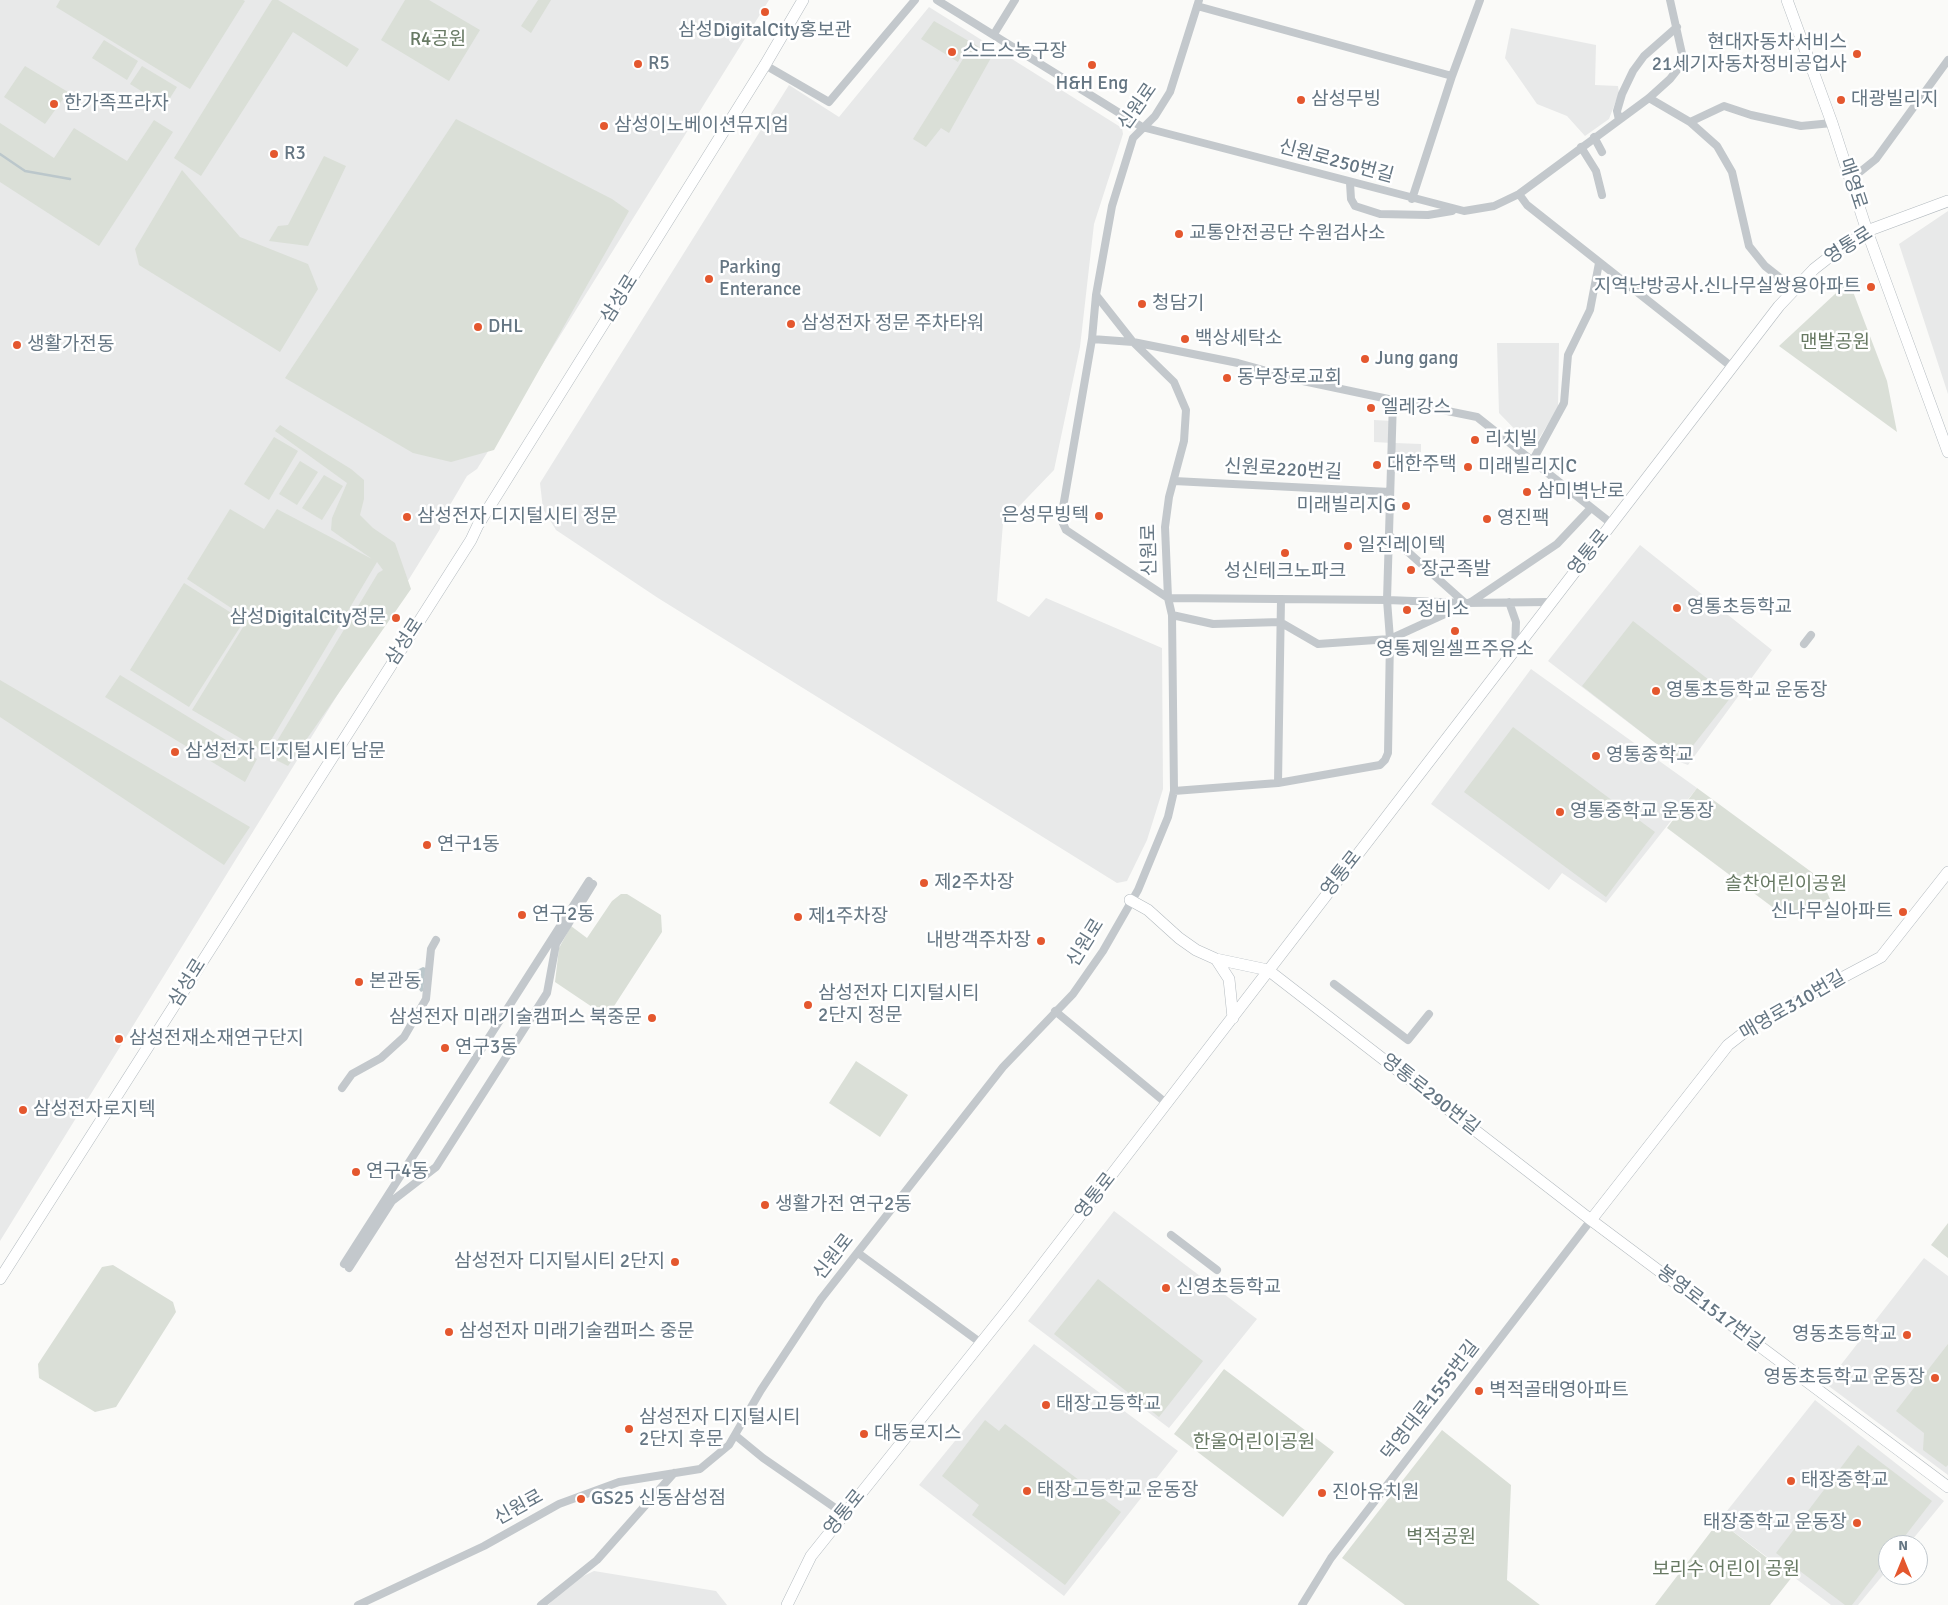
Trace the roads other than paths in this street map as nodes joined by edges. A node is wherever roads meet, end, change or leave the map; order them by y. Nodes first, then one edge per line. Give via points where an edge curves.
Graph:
1 (804, 0) edge
2 (915, 0) edge
3 (937, 0) edge
4 (1015, 0) edge
5 (1480, 0) edge
6 (1670, 0) edge
7 (1787, 0) edge
8 (1198, 3) edge
9 (1677, 27) junction
10 (994, 34) junction
11 (1948, 60) edge
12 (765, 65) junction
13 (1452, 76) junction
14 (1649, 98) junction
15 (1619, 120) junction
16 (1690, 122) junction
17 (1832, 122) junction
18 (1142, 127) junction
19 (1594, 137) junction
20 (1581, 147) junction
21 (1602, 152) dead end
22 (1850, 180) junction
23 (1350, 183) junction
24 (1519, 194) junction
25 (1602, 195) dead end
26 (1412, 199) junction
27 (1948, 201) edge
28 (1455, 210) junction
29 (1867, 231) junction
30 (1599, 263) junction
31 (1794, 289) junction
32 (1096, 295) junction
33 (1092, 339) junction
34 (1133, 342) junction
35 (1732, 367) junction
36 (1393, 400) junction
37 (1948, 452) edge
38 (1533, 460) junction
39 (1174, 481) junction
40 (1390, 492) junction
41 (1590, 509) junction
42 (1612, 524) junction
43 (1389, 535) junction
44 (1168, 598) junction
45 (1281, 599) junction
46 (1387, 600) junction
47 (1468, 602) junction
48 (1509, 602) junction
49 (1549, 602) junction
50 (1172, 615) junction
51 (1280, 622) junction
52 (1811, 635) dead end
53 (1390, 640) junction
54 (1804, 644) dead end
55 (1515, 649) junction
56 (1278, 783) junction
57 (1174, 791) junction
58 (1948, 872) edge
59 (591, 882) joint
60 (1130, 900) junction
61 (436, 940) dead end
62 (1216, 959) junction
63 (1268, 970) junction
64 (1334, 984) dead end
65 (1055, 1011) junction
66 (1429, 1014) dead end
67 (1233, 1018) junction
68 (342, 1088) dead end
69 (1166, 1103) junction
70 (1591, 1220) junction
71 (1171, 1234) dead end
72 (858, 1253) junction
73 (1217, 1270) dead end
74 (0, 1280) edge
75 (982, 1342) junction
76 (735, 1435) junction
77 (674, 1473) junction
78 (1948, 1487) edge
79 (844, 1514) junction
80 (358, 1605) edge
81 (541, 1605) edge
82 (786, 1605) edge
83 (1302, 1605) edge

1 - 12 street, 삼성로
2 - 12 street via 829,102
3 - 10 street, 신원로250번길
4 - 10 street
5 - 13 street
6 - 9 street
7 - 17 street, 매영로
8 - 13 street
8 - 18 street, 신원로 via 1170,92 1155,116
9 - 14 street, 신원로250번길 via 1683,53 1681,65
9 - 15 street via 1633,70 1619,102
10 - 18 street, 신원로250번길
11 - 22 street via 1876,159
12 - 74 street, 삼성로 via 471,540
13 - 26 street
14 - 15 street, 신원로250번길
14 - 16 street
15 - 19 street, 신원로250번길
16 - 17 street via 1724,106 1800,126
16 - 31 street via 1714,142 1732,172 1749,246 1766,266
17 - 22 street, 매영로
18 - 23 street, 신원로250번길
18 - 32 street, 신원로 via 1133,138 1116,190
19 - 20 street, 신원로250번길
19 - 21 street
20 - 24 street, 신원로250번길
20 - 25 street via 1596,171
22 - 29 street, 매영로
23 - 26 street, 신원로250번길
23 - 28 street via 1355,206 1380,214 1428,215
24 - 28 street, 신원로250번길 via 1494,206 1473,211
24 - 30 street
26 - 28 street, 신원로250번길
27 - 29 street, 영통로
29 - 31 street, 영통로 via 1836,251
29 - 37 street, 매영로
30 - 35 street
30 - 38 street via 1590,310 1568,355 1564,402
31 - 35 street, 영통로
32 - 33 street
32 - 34 street, 신원로
33 - 34 street
33 - 44 street via 1062,525
34 - 36 street
34 - 39 street, 신원로 via 1174,382 1184,401 1184,441
35 - 42 street, 영통로
36 - 38 street via 1477,416
36 - 40 street
38 - 41 street
39 - 40 street, 신원로220번길
39 - 44 street, 신원로 via 1165,528
40 - 43 street
41 - 42 street
41 - 47 street via 1557,544
42 - 49 street, 영통로
43 - 46 street
43 - 47 street
44 - 45 street
44 - 50 street, 신원로
45 - 46 street
45 - 51 street
46 - 47 street
46 - 53 street
47 - 48 street
47 - 53 street
48 - 49 street
48 - 55 street via 1516,622
49 - 55 street, 영통로
50 - 51 street via 1214,624
50 - 57 street, 신원로
51 - 53 street via 1318,644
51 - 56 street
52 - 54 street
53 - 56 street via 1388,752 1385,760 1380,765
55 - 63 street, 영통로
56 - 57 street
57 - 60 street, 신원로 via 1168,817 1138,890
58 - 70 street, 매영로310번길 via 1881,957 1755,1024 1728,1045
59 - 59 street via 556,944 548,989 436,1167 392,1201 346,1266
60 - 62 street via 1154,915 1188,945
60 - 65 street, 신원로 via 1103,951 1073,994
61 - 68 street via 431,949 426,999 404,1037 381,1058 352,1074
62 - 63 street
62 - 67 street via 1229,979
63 - 67 street, 영통로
63 - 70 street, 영통로290번길
64 - 66 street via 1408,1040
65 - 69 street
65 - 72 street, 신원로 via 1003,1067
67 - 69 street, 영통로
69 - 75 street, 영통로
70 - 78 street, 봉영로1517번길
70 - 83 street, 덕영대로1555번길 via 1331,1558
71 - 73 street
72 - 75 street
72 - 76 street, 신원로 via 821,1299
75 - 79 street, 영통로
76 - 77 street, 신원로 via 729,1445 700,1469
76 - 79 street
77 - 80 street, 신원로 via 619,1482 559,1504 484,1546
77 - 81 street via 597,1560
79 - 82 street, 영통로 via 811,1556

